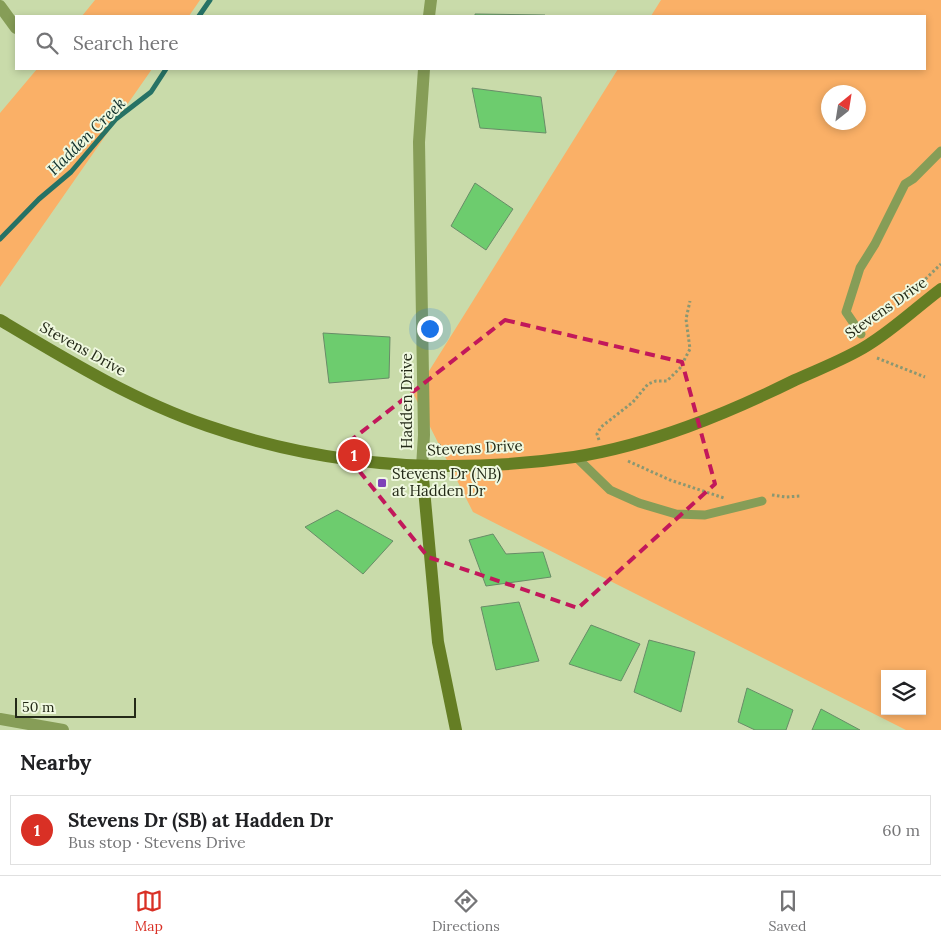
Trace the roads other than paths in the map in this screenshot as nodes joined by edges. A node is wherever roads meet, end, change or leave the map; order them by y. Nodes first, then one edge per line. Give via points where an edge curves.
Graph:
1 (431, 0) edge
2 (0, 6) edge
3 (429, 15) edge
4 (15, 27) edge
5 (424, 70) edge
6 (941, 151) edge
7 (941, 289) edge
8 (0, 320) edge
9 (861, 334) dead end
10 (576, 457) junction
11 (422, 467) junction
12 (764, 498) road end
13 (0, 719) edge
14 (63, 730) edge
15 (456, 730) edge

1 - 3 street
2 - 4 street
5 - 11 street, Hadden Drive via 419,142
6 - 9 lane via 905,184 860,268 846,312
7 - 10 street, Stevens Drive via 868,345 750,402 678,430
8 - 11 street, Stevens Drive via 103,380 163,409 206,425 336,459
10 - 11 street, Stevens Drive
10 - 12 lane via 610,490 676,514 705,515
11 - 15 street, Hadden Drive via 438,642
13 - 14 street

